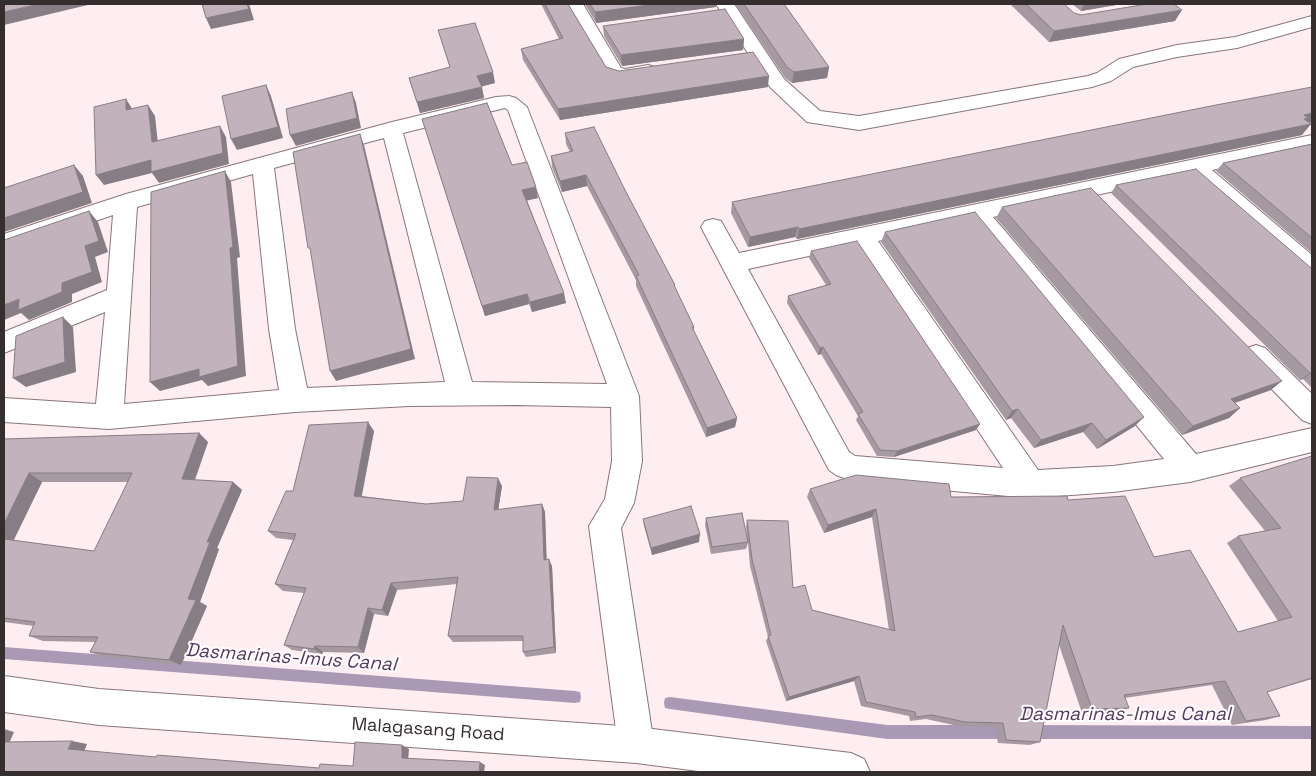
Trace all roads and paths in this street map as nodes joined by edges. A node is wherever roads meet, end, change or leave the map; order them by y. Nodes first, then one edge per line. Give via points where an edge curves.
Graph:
1 (574, 4) edge
2 (722, 10) edge
3 (1312, 21) edge
4 (609, 29) edge
5 (590, 31) junction
6 (758, 55) junction
7 (739, 58) edge
8 (663, 69) edge
9 (392, 129) junction
10 (1312, 142) edge
11 (264, 164) junction
12 (1194, 166) junction
13 (1089, 188) junction
14 (126, 202) junction
15 (1110, 209) edge
16 (976, 212) junction
17 (713, 226) dead end
18 (862, 236) junction
19 (4, 243) edge
20 (733, 263) junction
21 (1312, 268) edge
22 (119, 295) junction
23 (1242, 342) edge
24 (4, 343) edge
25 (462, 394) junction
26 (625, 396) junction
27 (295, 400) junction
28 (4, 410) edge
29 (1312, 412) edge
30 (110, 417) junction
31 (1312, 440) edge
32 (1190, 469) junction
33 (1030, 484) junction
34 (4, 694) edge
35 (636, 745) junction
36 (851, 772) edge

1 - 5 street
2 - 6 street
3 - 6 street via 1237,42 1177,51 1126,64 1092,81 859,123 814,116 776,82
4 - 5 street
5 - 8 street via 614,72
6 - 7 street
9 - 11 street
9 - 25 street
9 - 26 street via 496,102 509,102 517,107
10 - 12 street
11 - 14 street
11 - 27 street via 282,329
12 - 13 street
12 - 21 street
13 - 15 street
13 - 16 street
14 - 19 street
14 - 22 street
16 - 18 street
16 - 32 street
17 - 20 street
18 - 20 street
18 - 33 street
20 - 33 street via 839,461 855,469
22 - 24 street
22 - 30 street
23 - 29 street
25 - 26 street
25 - 27 street
26 - 35 street via 627,462 619,503 605,526
27 - 30 street
28 - 30 street
31 - 32 street
32 - 33 street via 1113,479
34 - 35 street, Malagasang Road via 99,707
35 - 36 street, Malagasang Road

